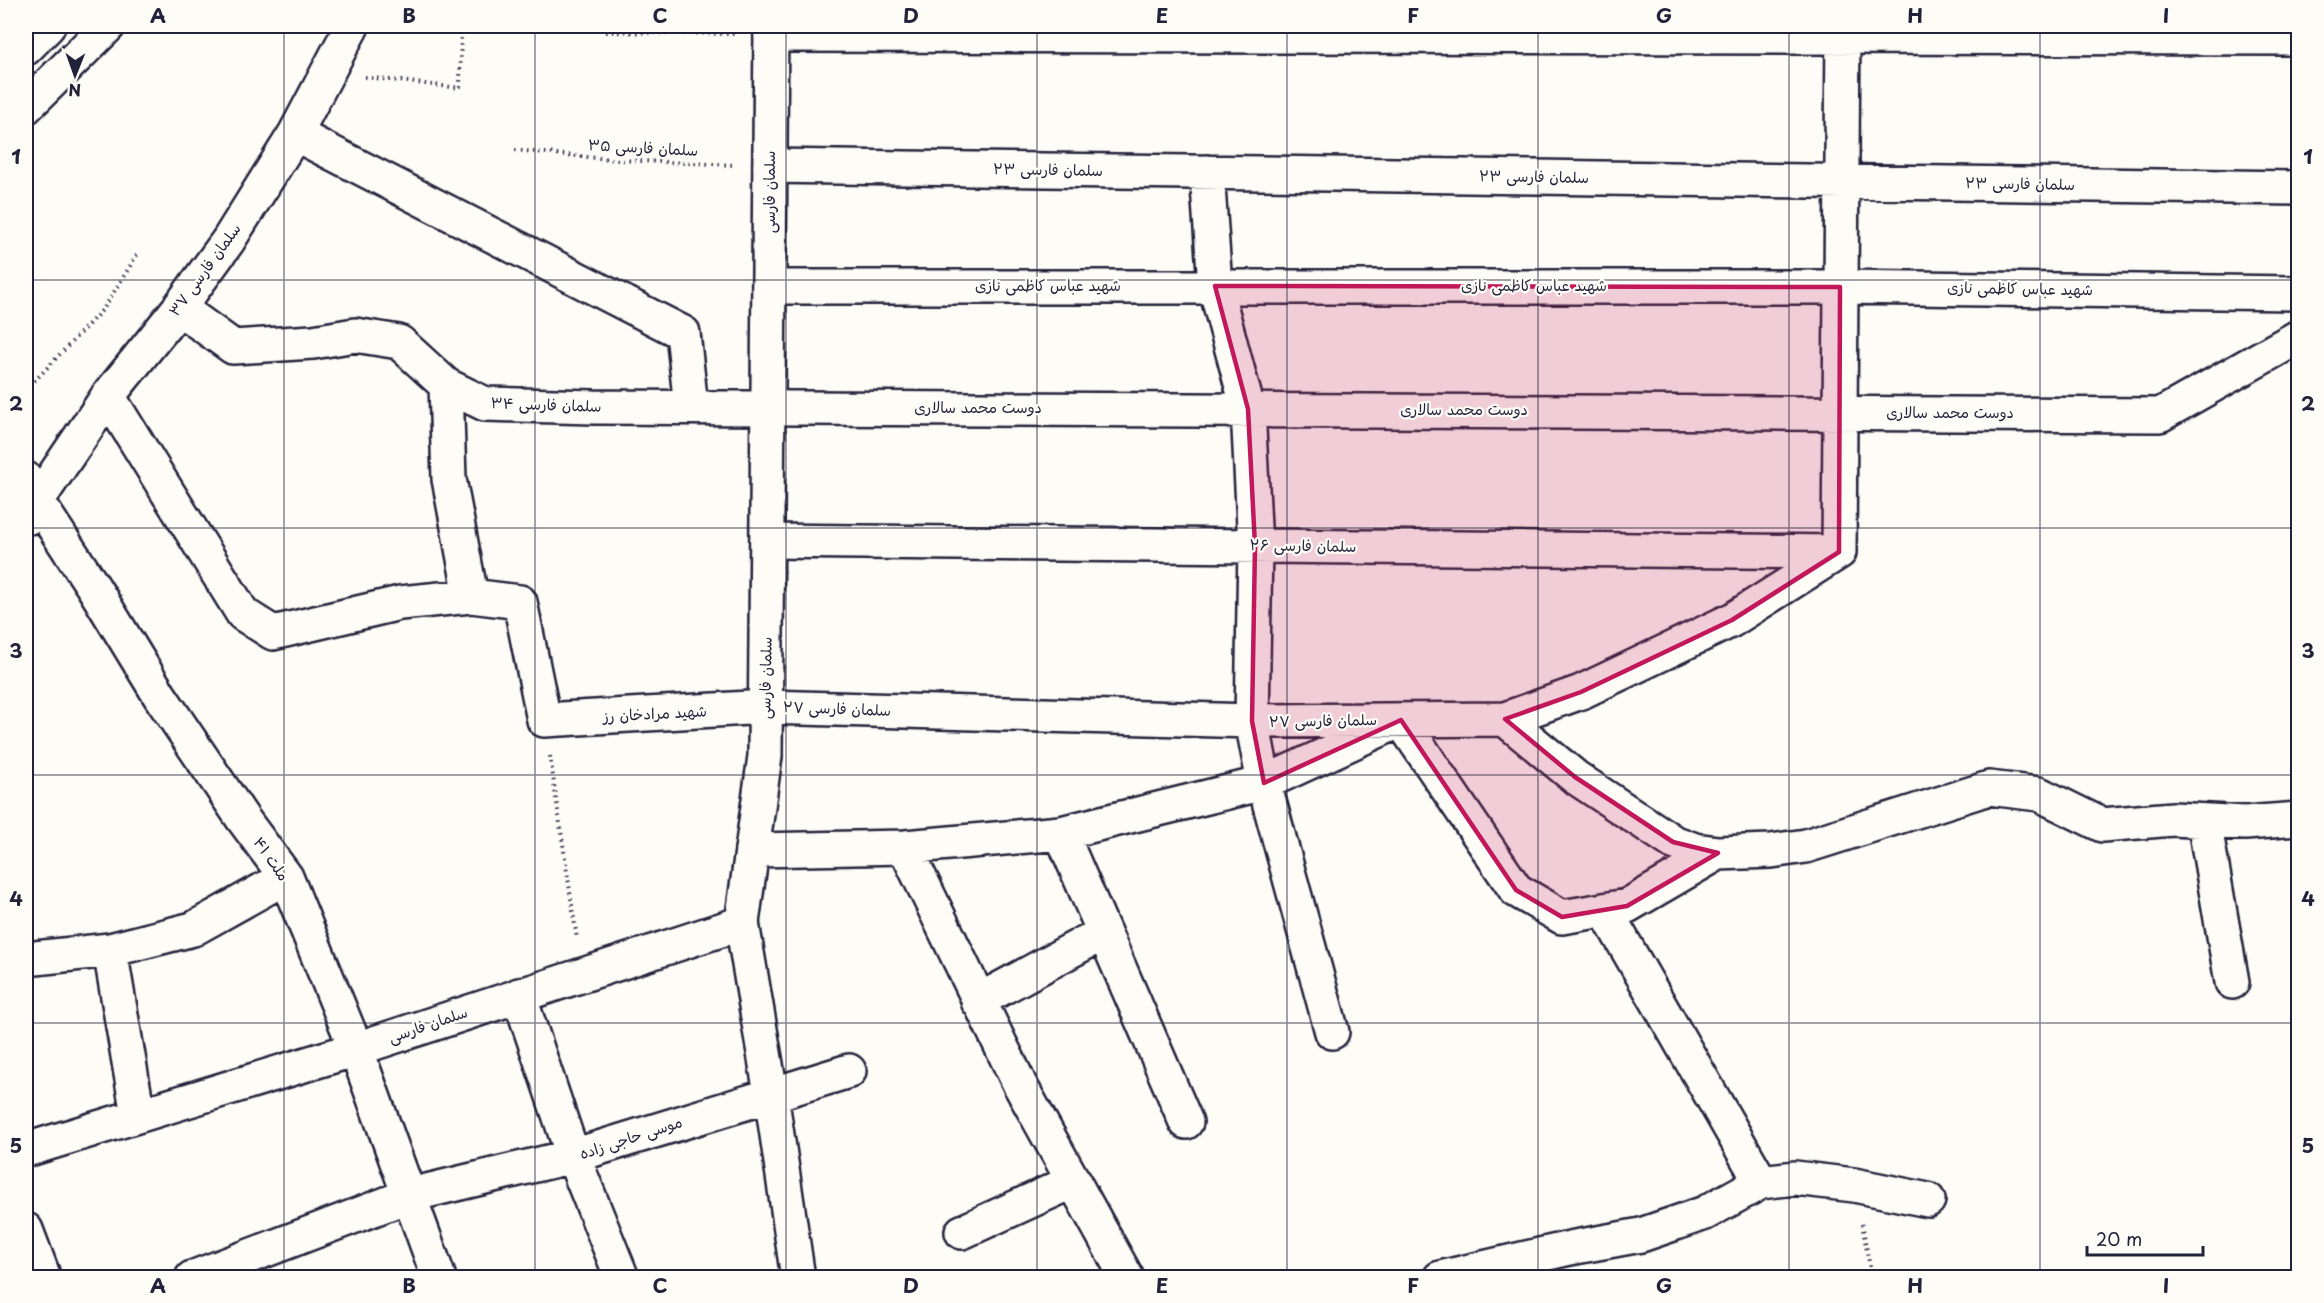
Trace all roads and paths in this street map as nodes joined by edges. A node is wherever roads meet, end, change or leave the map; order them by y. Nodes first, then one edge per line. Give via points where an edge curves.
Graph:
1 (48, 26) edge
2 (108, 26) edge
3 (352, 26) edge
4 (461, 26) edge
5 (771, 30) edge
6 (606, 32) dead end
7 (1843, 32) edge
8 (2298, 38) edge
9 (26, 48) edge
10 (328, 73) junction
11 (26, 107) edge
12 (295, 134) junction
13 (515, 150) dead end
14 (770, 166) junction
15 (1207, 172) junction
16 (1841, 181) junction
17 (2298, 188) edge
18 (137, 255) dead end
19 (1215, 286) junction
20 (769, 287) junction
21 (1840, 287) junction
22 (2298, 293) edge
23 (179, 308) junction
24 (2298, 337) edge
25 (446, 385) junction
26 (26, 390) edge
27 (108, 396) junction
28 (691, 407) junction
29 (768, 408) junction
30 (1248, 409) junction
31 (1840, 412) junction
32 (29, 502) edge
33 (767, 540) junction
34 (1255, 546) junction
35 (1839, 552) junction
36 (471, 596) junction
37 (766, 707) junction
38 (1505, 719) junction
39 (544, 720) junction
40 (1401, 720) junction
41 (1252, 721) junction
42 (1264, 783) junction
43 (2298, 819) edge
44 (2204, 821) junction
45 (1061, 834) junction
46 (905, 848) junction
47 (752, 850) junction
48 (1718, 853) junction
49 (286, 877) junction
50 (1605, 910) junction
51 (742, 923) junction
52 (1103, 933) junction
53 (110, 950) junction
54 (26, 959) edge
55 (583, 975) junction
56 (2232, 982) dead end
57 (519, 994) junction
58 (978, 1001) junction
59 (1332, 1032) dead end
60 (356, 1049) junction
61 (849, 1071) dead end
62 (771, 1094) junction
63 (138, 1116) junction
64 (1186, 1122) dead end
65 (26, 1150) edge
66 (573, 1156) junction
67 (1074, 1181) junction
68 (1761, 1182) junction
69 (1854, 1185) junction
70 (410, 1195) junction
71 (1928, 1200) dead end
72 (26, 1230) edge
73 (962, 1232) dead end
74 (44, 1278) edge
75 (192, 1278) edge
76 (439, 1278) edge
77 (622, 1278) edge
78 (798, 1278) edge
79 (1126, 1278) edge
80 (1440, 1278) edge
81 (1872, 1278) edge

1 - 9 street
2 - 11 street
3 - 10 street, سلمان فارسی ۳۷
4 - 10 path via 460,88
5 - 6 path
5 - 7 street
5 - 14 street, سلمان فارسی
7 - 8 street
7 - 16 street
10 - 12 street, سلمان فارسی ۳۷
12 - 23 street, سلمان فارسی ۳۷ via 228,241
12 - 28 street via 683,333
13 - 14 path, سلمان فارسی ۳۵ via 619,160
14 - 15 street, سلمان فارسی ۲۳
14 - 20 street, سلمان فارسی
15 - 16 street, سلمان فارسی ۲۳
15 - 19 street
16 - 17 street, سلمان فارسی ۲۳
16 - 21 street
18 - 26 path via 104,308
19 - 20 street, شهید عباس کاظمی نازی
19 - 21 street, شهید عباس کاظمی نازی
19 - 30 street
20 - 29 street, سلمان فارسی
21 - 22 street, شهید عباس کاظمی نازی
21 - 31 street
23 - 25 street, سلمان فارسی ۳۴ via 233,347 355,335 399,342
23 - 27 street, سلمان فارسی ۳۷
24 - 31 street, دوست محمد سالاری via 2160,415
25 - 28 street, سلمان فارسی ۳۴ via 486,404
25 - 36 street via 449,479
27 - 32 street, سلمان فارسی ۳۷
27 - 36 street via 243,614 273,633 400,603
28 - 29 street, سلمان فارسی ۳۴
29 - 30 street, دوست محمد سالاری
29 - 33 street, سلمان فارسی
30 - 31 street, دوست محمد سالاری
30 - 34 street
31 - 35 street
32 - 49 street, ملت ۴۱ via 94,588 160,696
33 - 34 street, سلمان فارسی ۲۶
33 - 37 street, سلمان فارسی
34 - 35 street, سلمان فارسی ۲۶
34 - 41 street
35 - 38 street, سلمان فارسی ۲۷ via 1732,620 1581,692
36 - 39 street via 520,602
37 - 39 street, شهید مرادخان رز
37 - 41 street, سلمان فارسی ۲۷
37 - 47 street, سلمان فارسی via 765,756
38 - 40 street, سلمان فارسی ۲۷
38 - 48 street via 1575,777 1673,842
39 - 55 path
40 - 41 street, سلمان فارسی ۲۷
40 - 42 street
40 - 50 street via 1516,890 1562,917
41 - 42 street
42 - 45 street
42 - 59 street
43 - 44 street
44 - 48 street via 2173,819 2102,825 2039,794 1989,788 1806,846
44 - 56 street
45 - 46 street
45 - 52 street
46 - 47 street
46 - 58 street
47 - 51 street, سلمان فارسی
48 - 50 street via 1627,906
49 - 53 street via 193,929
49 - 60 street, ملت ۴۱
50 - 68 street
51 - 55 street, سلمان فارسی
51 - 62 street
52 - 58 street
52 - 64 street
53 - 54 street
53 - 63 street
55 - 57 street, سلمان فارسی
57 - 60 street, سلمان فارسی
57 - 66 street
58 - 67 street
60 - 63 street, سلمان فارسی
60 - 70 street, ملت ۴۱
61 - 62 street, موسی حاجی زاده
62 - 66 street, موسی حاجی زاده
62 - 78 street
63 - 65 street, سلمان فارسی
66 - 70 street, موسی حاجی زاده
66 - 77 street
67 - 73 street
67 - 79 street
68 - 69 street via 1795,1178
68 - 80 street via 1704,1213 1641,1235
69 - 71 street
69 - 81 path
70 - 75 street, موسی حاجی زاده
70 - 76 street, ملت ۴۱
72 - 74 street

